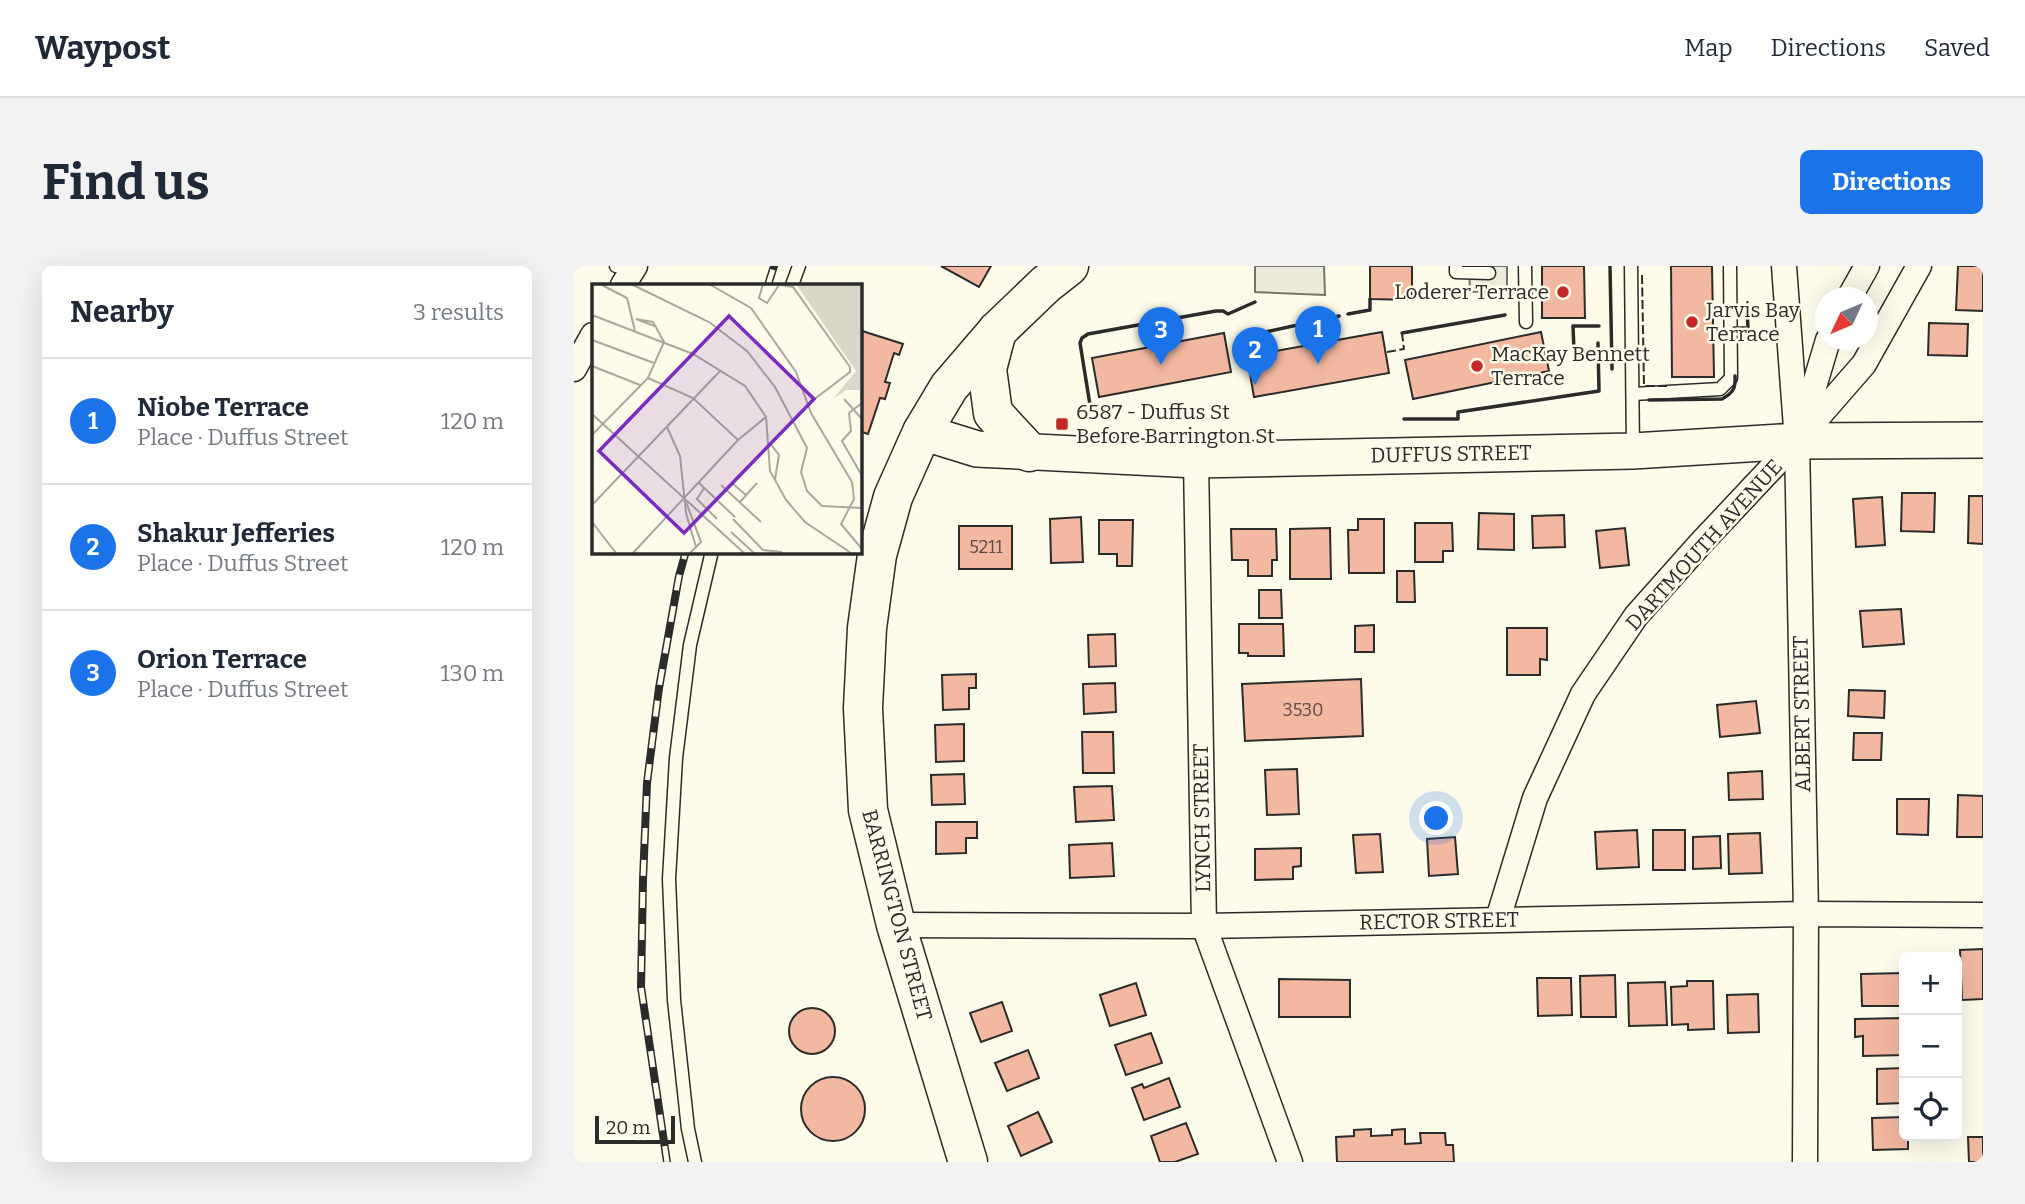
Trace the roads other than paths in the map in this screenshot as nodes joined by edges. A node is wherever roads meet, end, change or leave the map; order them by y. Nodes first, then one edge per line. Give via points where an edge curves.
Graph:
1 (799, 266) edge
2 (1456, 266) edge
3 (1525, 266) edge
4 (1631, 266) edge
5 (1730, 266) edge
6 (1783, 266) edge
7 (1867, 266) edge
8 (1919, 266) edge
9 (1054, 272) edge
10 (1489, 273) dead end
11 (792, 284) edge
12 (1855, 287) edge
13 (1526, 322) dead end
14 (997, 331) junction
15 (592, 337) edge
16 (1825, 350) edge
17 (576, 361) edge
18 (1633, 394) junction
19 (922, 432) junction
20 (1983, 440) edge
21 (1797, 441) junction
22 (1633, 450) junction
23 (1029, 452) junction
24 (1196, 460) junction
25 (712, 553) edge
26 (1806, 914) junction
27 (1983, 915) edge
28 (1498, 919) junction
29 (896, 925) junction
30 (1204, 926) junction
31 (695, 1162) edge
32 (968, 1162) edge
33 (1290, 1162) edge
34 (1805, 1162) edge

1 - 11 lane
2 - 10 lane via 1456,272
3 - 13 lane
4 - 18 lane
5 - 18 lane via 1731,378 1720,389
6 - 21 street, ALBERT STREET
7 - 12 street
8 - 21 street, DARTMOUTH AVENUE via 1864,364
9 - 14 main road, BARRINGTON STREET
14 - 19 main road, BARRINGTON STREET via 949,387
14 - 23 main road via 987,369 993,413
15 - 17 street
16 - 21 street, DARTMOUTH AVENUE
18 - 22 lane
19 - 23 street, DUFFUS STREET via 977,449
19 - 29 main road, BARRINGTON STREET via 893,497 877,555 867,628 863,708 868,810
20 - 21 street, DUFFUS STREET
21 - 22 street, DUFFUS STREET
21 - 26 street, ALBERT STREET
21 - 28 street, DARTMOUTH AVENUE via 1636,616 1583,694 1535,798
22 - 24 street, DUFFUS STREET
23 - 24 street, DUFFUS STREET
24 - 30 street, LYNCH STREET
25 - 31 lane via 690,645 668,879 674,1000
26 - 27 street, RECTOR STREET
26 - 28 street, RECTOR STREET
26 - 34 street, ALBERT STREET
28 - 30 street, RECTOR STREET
29 - 30 street, RECTOR STREET
29 - 32 main road, BARRINGTON STREET
30 - 33 street, LYNCH STREET

